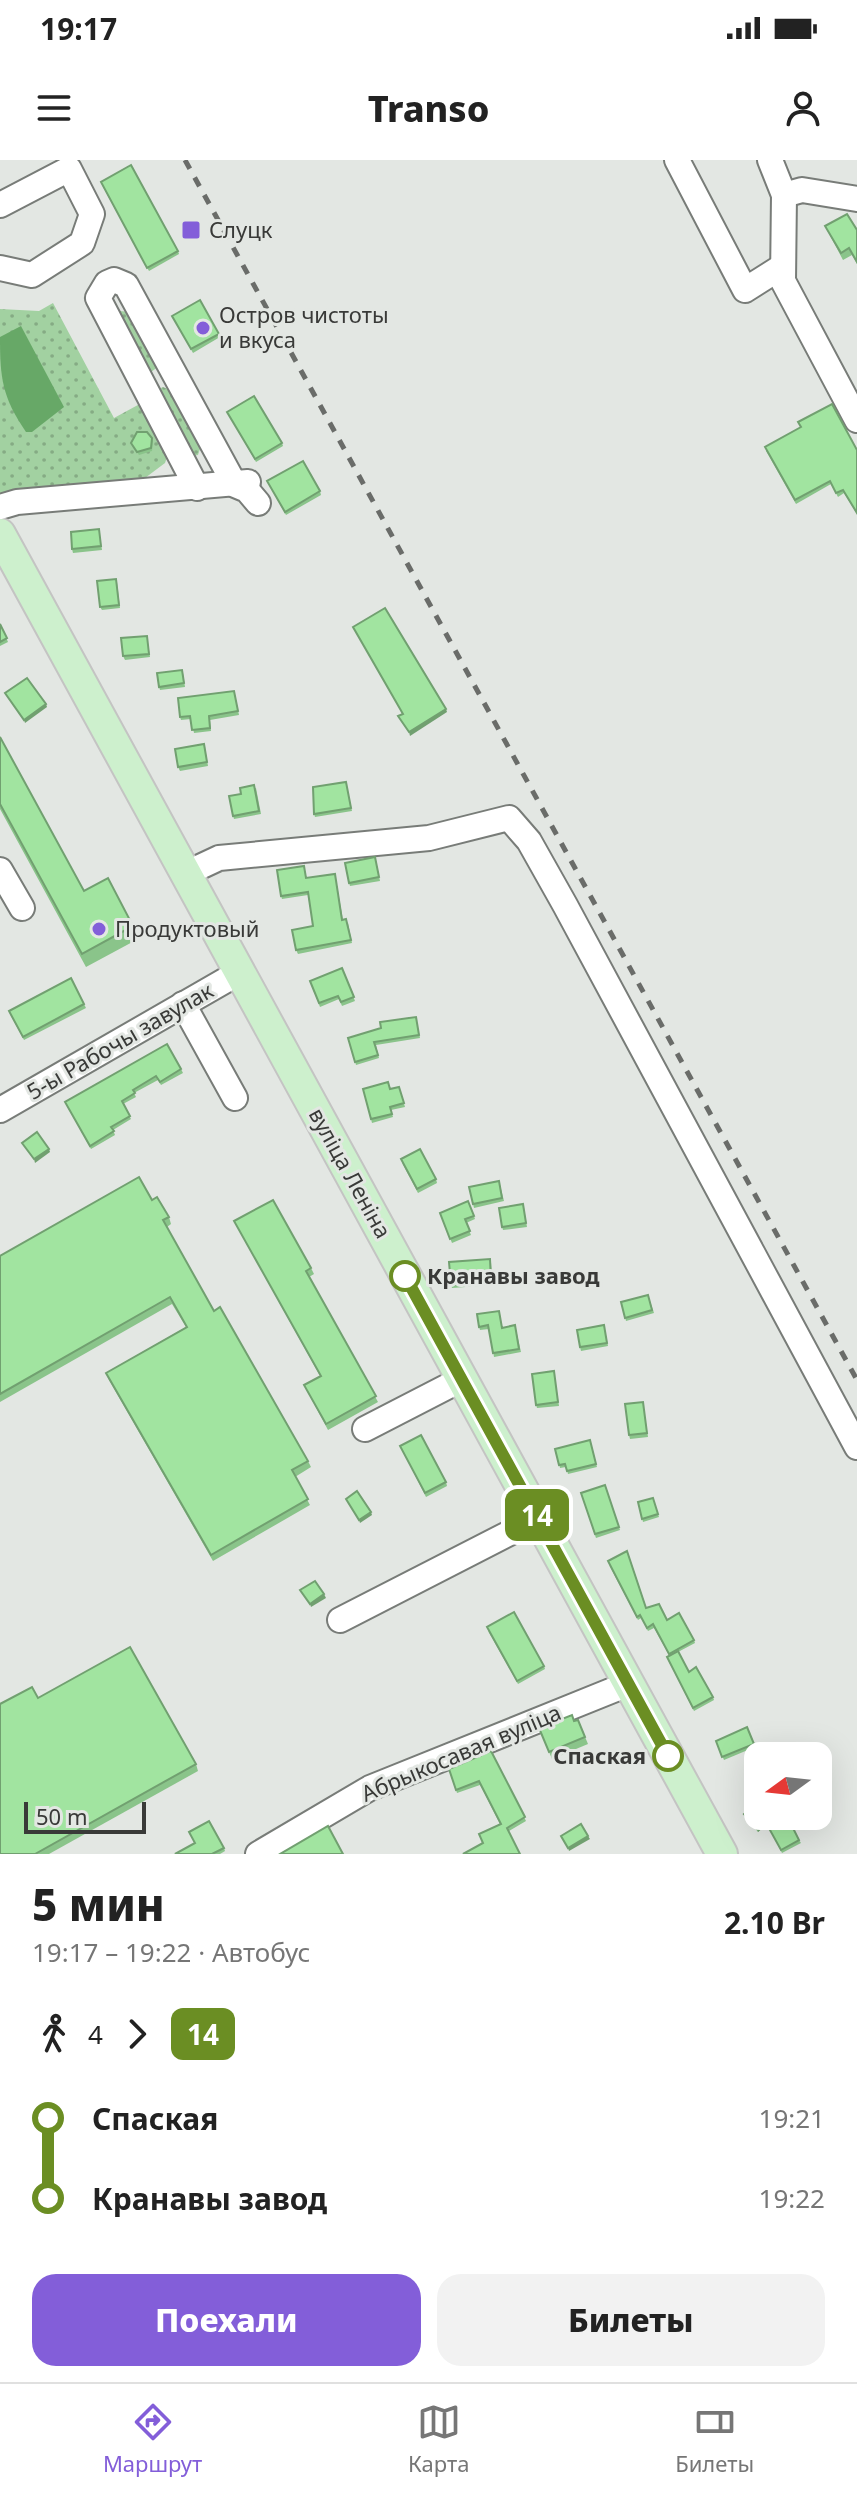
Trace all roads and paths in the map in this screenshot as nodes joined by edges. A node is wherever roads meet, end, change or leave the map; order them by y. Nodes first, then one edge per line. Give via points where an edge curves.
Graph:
1 (677, 160) edge
2 (770, 160) edge
3 (784, 195) junction
4 (857, 199) edge
5 (0, 205) edge
6 (783, 266) junction
7 (0, 268) edge
8 (175, 373) junction
9 (146, 388) junction
10 (857, 420) edge
11 (197, 488) junction
12 (0, 507) edge
13 (0, 534) edge
14 (0, 870) edge
15 (187, 873) junction
16 (22, 908) dead end
17 (240, 972) junction
18 (183, 1004) junction
19 (235, 1098) dead end
20 (0, 1110) edge
21 (462, 1379) junction
22 (365, 1429) dead end
23 (857, 1447) edge
24 (539, 1518) junction
25 (340, 1620) dead end
26 (628, 1684) junction
27 (258, 1854) edge
28 (722, 1854) edge

1 - 6 street via 745,290
2 - 3 street
3 - 4 street via 802,190
3 - 6 street
5 - 7 street via 69,169 92,214 82,243 32,275
6 - 10 street via 783,281
8 - 9 street
8 - 9 street via 126,285 107,283 98,298
8 - 11 street via 251,489
9 - 11 street
11 - 12 street
13 - 15 main road, вуліца Леніна
14 - 16 street
15 - 17 main road, вуліца Леніна
15 - 23 street via 219,858 429,838 509,818 529,841 565,905
17 - 18 street, 5-ы Рабочы завулак
17 - 21 main road, вуліца Леніна
18 - 19 street
18 - 20 street, 5-ы Рабочы завулак
21 - 22 street
21 - 24 main road, вуліца Леніна
24 - 25 street
24 - 26 main road, вуліца Леніна
26 - 27 street, Абрыкосавая вуліца via 370,1788
26 - 28 main road, вуліца Леніна

